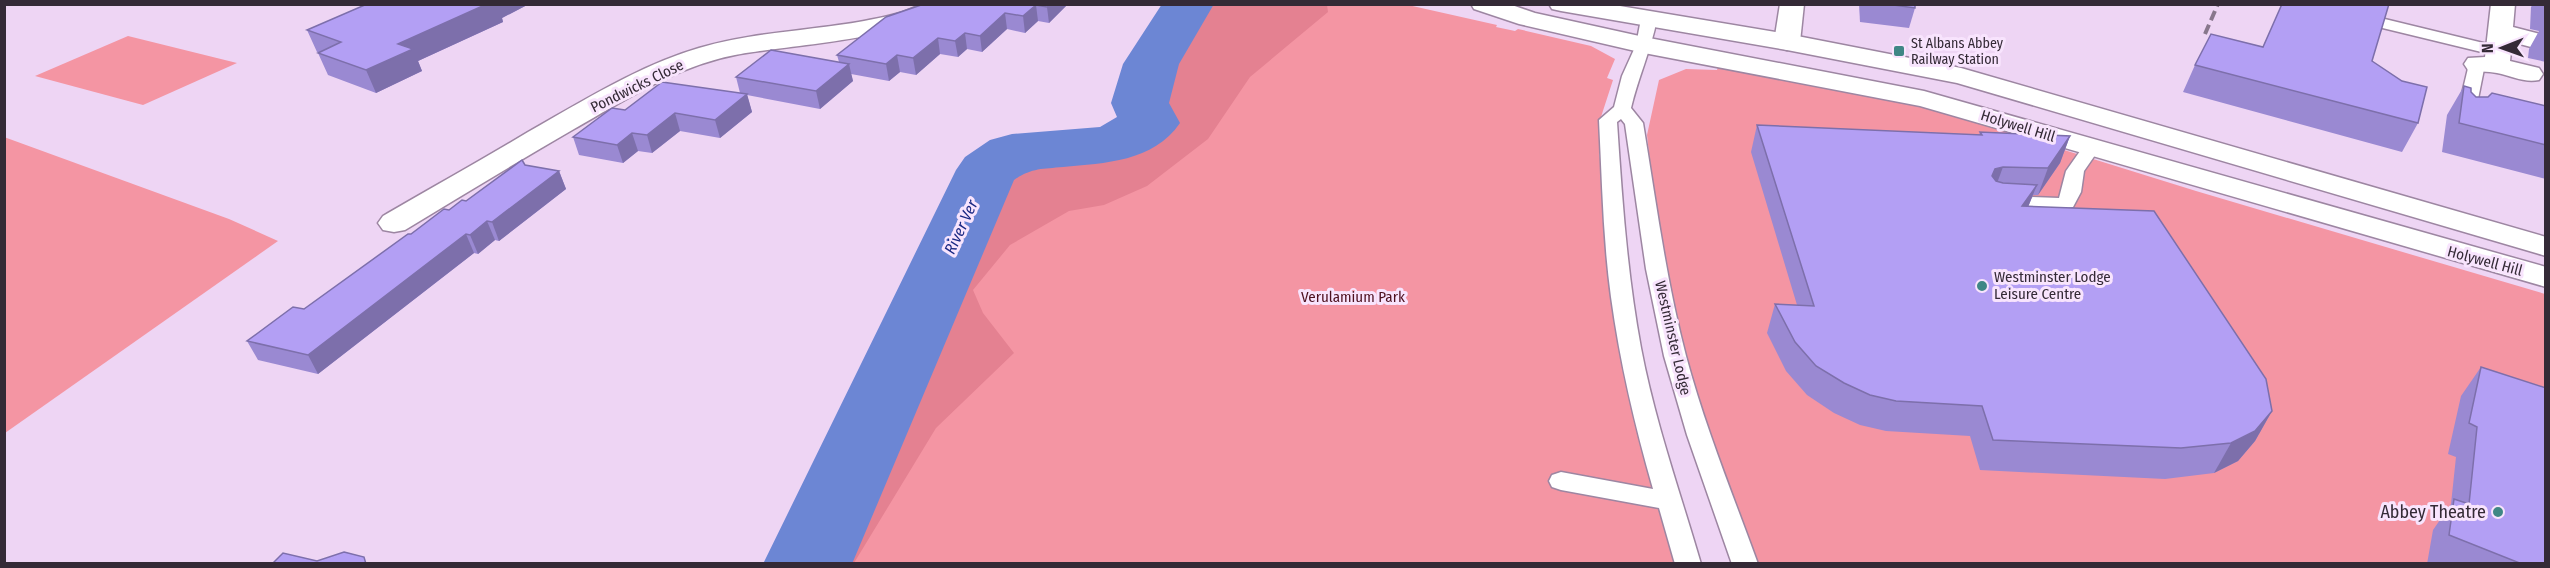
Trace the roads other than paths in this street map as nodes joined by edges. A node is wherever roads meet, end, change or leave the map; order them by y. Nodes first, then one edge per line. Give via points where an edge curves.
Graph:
1 (939, 4) edge
2 (1483, 4) edge
3 (1561, 4) edge
4 (1792, 4) edge
5 (2301, 4) edge
6 (2335, 4) edge
7 (2503, 4) edge
8 (1592, 7) edge
9 (1649, 19) junction
10 (2531, 39) dead end
11 (1787, 42) junction
12 (1644, 45) junction
13 (2494, 51) junction
14 (1776, 69) junction
15 (2530, 74) dead end
16 (1622, 109) junction
17 (2465, 119) edge
18 (2091, 148) junction
19 (1994, 202) edge
20 (394, 223) dead end
21 (2546, 247) edge
22 (2546, 277) edge
23 (1561, 481) dead end
24 (1670, 501) junction
25 (1688, 564) edge
26 (1745, 564) edge

1 - 20 main road, Pondwicks Close via 922,15 892,23 721,50 689,60 586,111
2 - 12 main road, Holywell Hill via 1528,19
3 - 8 main road, Holywell Hill
4 - 11 main road
5 - 13 lane
6 - 13 lane
7 - 13 main road
8 - 9 main road, Holywell Hill
9 - 11 main road, Holywell Hill
9 - 12 lane
10 - 13 main road
11 - 14 main road
11 - 21 main road, Holywell Hill via 1961,76
12 - 14 main road, Holywell Hill
12 - 16 lane via 1630,76
13 - 15 main road
13 - 17 lane
14 - 18 main road, Holywell Hill via 1924,99
16 - 24 lane via 1608,120 1625,321
16 - 26 lane, Westminster Lodge via 1634,123 1662,302 1675,357 1691,416
18 - 19 lane via 2075,171 2066,203
18 - 22 main road, Holywell Hill
23 - 24 lane
24 - 25 lane

